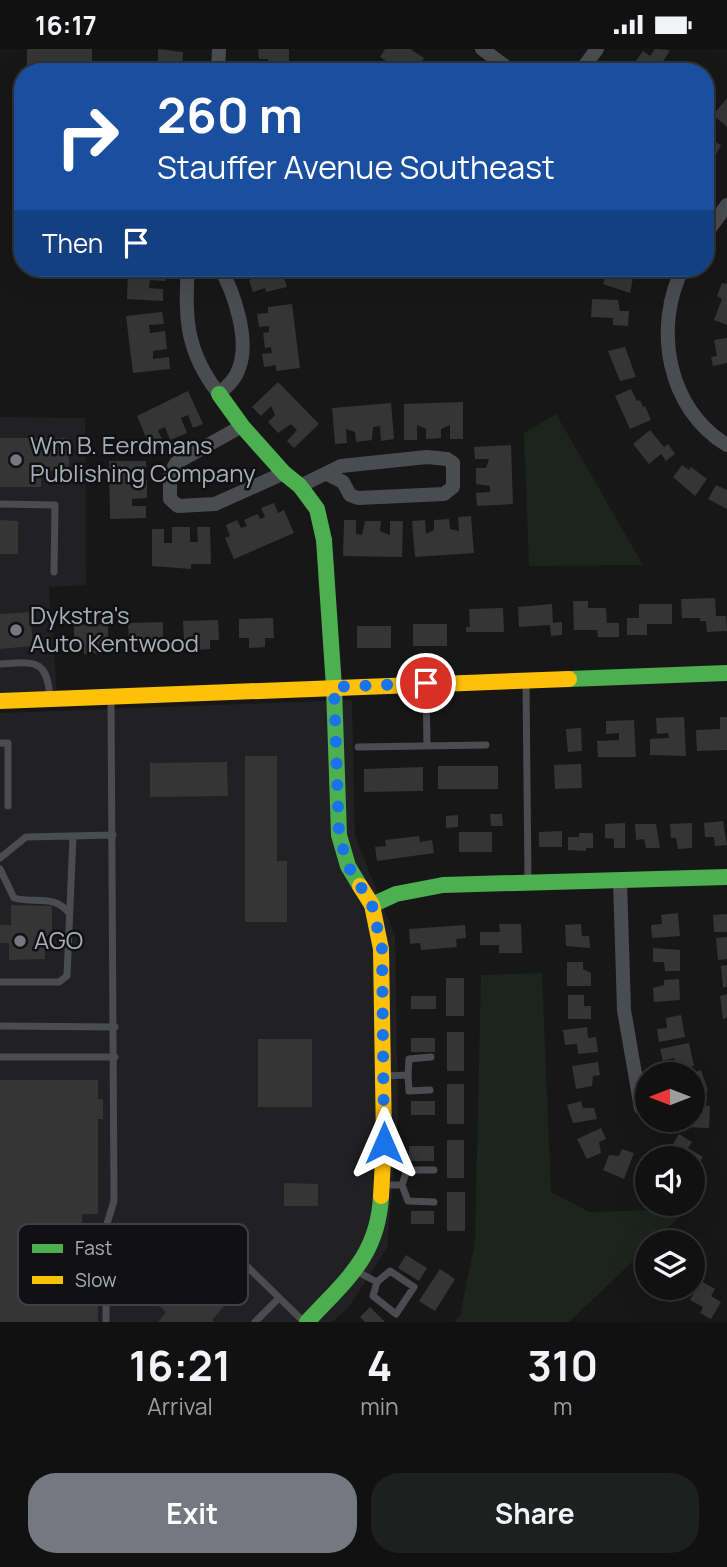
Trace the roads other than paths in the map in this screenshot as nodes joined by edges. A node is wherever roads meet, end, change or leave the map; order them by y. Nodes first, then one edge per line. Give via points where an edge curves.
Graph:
1 (482, 49) edge
2 (501, 63) edge
3 (188, 277) edge
4 (223, 277) edge
5 (679, 277) edge
6 (219, 394) junction
7 (243, 426) junction
8 (727, 445) edge
9 (284, 473) junction
10 (329, 475) junction
11 (300, 486) junction
12 (0, 504) edge
13 (54, 572) dead end
14 (0, 664) edge
15 (727, 673) edge
16 (526, 680) junction
17 (426, 683) junction
18 (334, 687) junction
19 (111, 696) junction
20 (50, 699) junction
21 (0, 701) edge
22 (0, 743) edge
23 (486, 745) dead end
24 (427, 746) junction
25 (358, 747) dead end
26 (8, 806) dead end
27 (113, 835) junction
28 (73, 836) junction
29 (0, 858) edge
30 (0, 869) edge
31 (727, 877) edge
32 (620, 881) junction
33 (528, 883) junction
34 (372, 905) junction
35 (69, 913) junction
36 (0, 982) edge
37 (0, 1026) edge
38 (115, 1027) junction
39 (0, 1057) edge
40 (115, 1057) junction
41 (431, 1057) dead end
42 (635, 1073) edge
43 (408, 1075) junction
44 (384, 1076) junction
45 (430, 1090) dead end
46 (434, 1170) dead end
47 (382, 1185) junction
48 (402, 1185) junction
49 (434, 1202) dead end
50 (107, 1224) edge
51 (248, 1268) edge
52 (356, 1271) junction
53 (377, 1282) junction
54 (279, 1298) junction
55 (255, 1322) edge
56 (306, 1322) edge

1 - 2 street
3 - 6 street via 192,352
4 - 6 street via 238,320 242,357 232,381
5 - 8 street via 667,319 671,367 698,420
6 - 7 street
7 - 9 street
7 - 9 street via 176,463 170,474 170,499 177,506 215,504
9 - 11 street
10 - 10 street via 341,466 427,457 447,459 456,474 453,487 444,494 358,498 350,495 343,481
10 - 11 street
11 - 18 street via 317,509 324,540
12 - 13 lane via 55,505
14 - 20 lane via 40,665 47,673
15 - 16 street
16 - 17 street
16 - 33 lane
17 - 18 street
17 - 24 lane
18 - 19 street
18 - 34 street via 339,835 348,866
19 - 20 street
19 - 27 lane
20 - 21 street
22 - 26 lane via 8,743
23 - 24 lane
24 - 25 lane
27 - 28 lane
27 - 38 lane
28 - 29 lane via 26,837
28 - 35 lane
30 - 35 lane via 14,898 60,902
31 - 32 street
32 - 33 street
32 - 42 street via 624,1010
33 - 34 street via 443,885 396,894
34 - 44 street via 382,949
35 - 36 lane via 67,976 59,982
37 - 38 lane
38 - 40 lane
39 - 40 lane
40 - 50 lane via 114,1201
41 - 43 lane via 409,1059
43 - 44 lane
43 - 45 lane via 410,1091
44 - 47 street
46 - 48 lane via 407,1170
47 - 48 lane
47 - 52 street via 380,1218
48 - 49 lane via 408,1201
51 - 54 lane
52 - 53 lane
52 - 56 street
53 - 53 lane via 373,1296 396,1314 414,1287 390,1272
54 - 55 lane
54 - 56 lane

